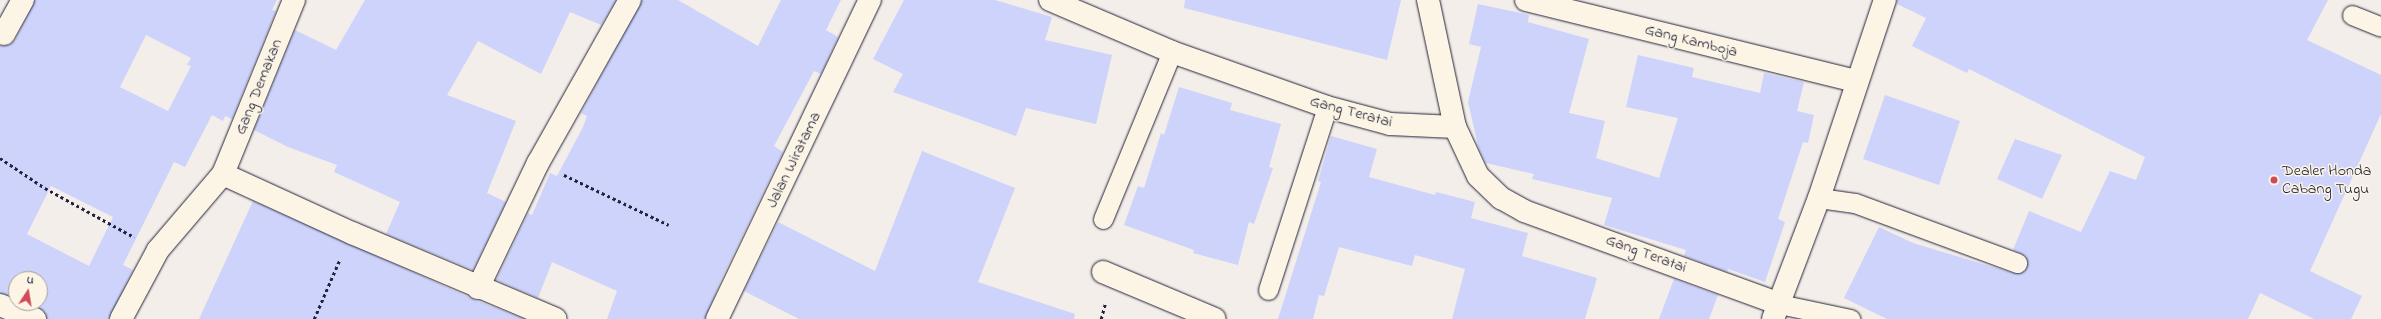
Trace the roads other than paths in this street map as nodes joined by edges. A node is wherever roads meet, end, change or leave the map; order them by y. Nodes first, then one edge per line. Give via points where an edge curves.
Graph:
1 (23, 0) edge
2 (294, 0) edge
3 (630, 0) edge
4 (870, 0) edge
5 (1050, 0) edge
6 (1428, 0) edge
7 (1526, 0) edge
8 (1885, 0) edge
9 (2352, 15) dead end
10 (2381, 27) edge
11 (4, 34) dead end
12 (1172, 52) junction
13 (1857, 81) junction
14 (1326, 107) junction
15 (1454, 127) junction
16 (223, 174) junction
17 (1819, 198) junction
18 (1103, 219) dead end
19 (2017, 263) dead end
20 (1103, 272) dead end
21 (478, 288) junction
22 (1268, 290) dead end
23 (0, 305) edge
24 (1776, 311) edge
25 (35, 319) edge
26 (121, 319) edge
27 (556, 319) edge
28 (717, 319) edge
29 (1215, 319) edge
30 (1850, 319) edge

1 - 11 street
2 - 16 street, Gang Demakan
3 - 21 street via 538,163
4 - 28 street, Jalan Wiratama
5 - 12 street, Gang Teratai
6 - 15 street
7 - 13 street, Gang Kamboja
8 - 13 street
9 - 10 lane
12 - 14 street, Gang Teratai
12 - 18 lane
13 - 17 street
14 - 15 street, Gang Teratai via 1390,124
14 - 22 lane
15 - 24 street, Gang Teratai via 1478,176 1501,198 1524,211
16 - 21 street
16 - 26 street, Gang Demakan via 158,250
17 - 19 lane via 1855,203
17 - 24 street
20 - 29 street
21 - 27 street
23 - 25 street
24 - 30 lane

